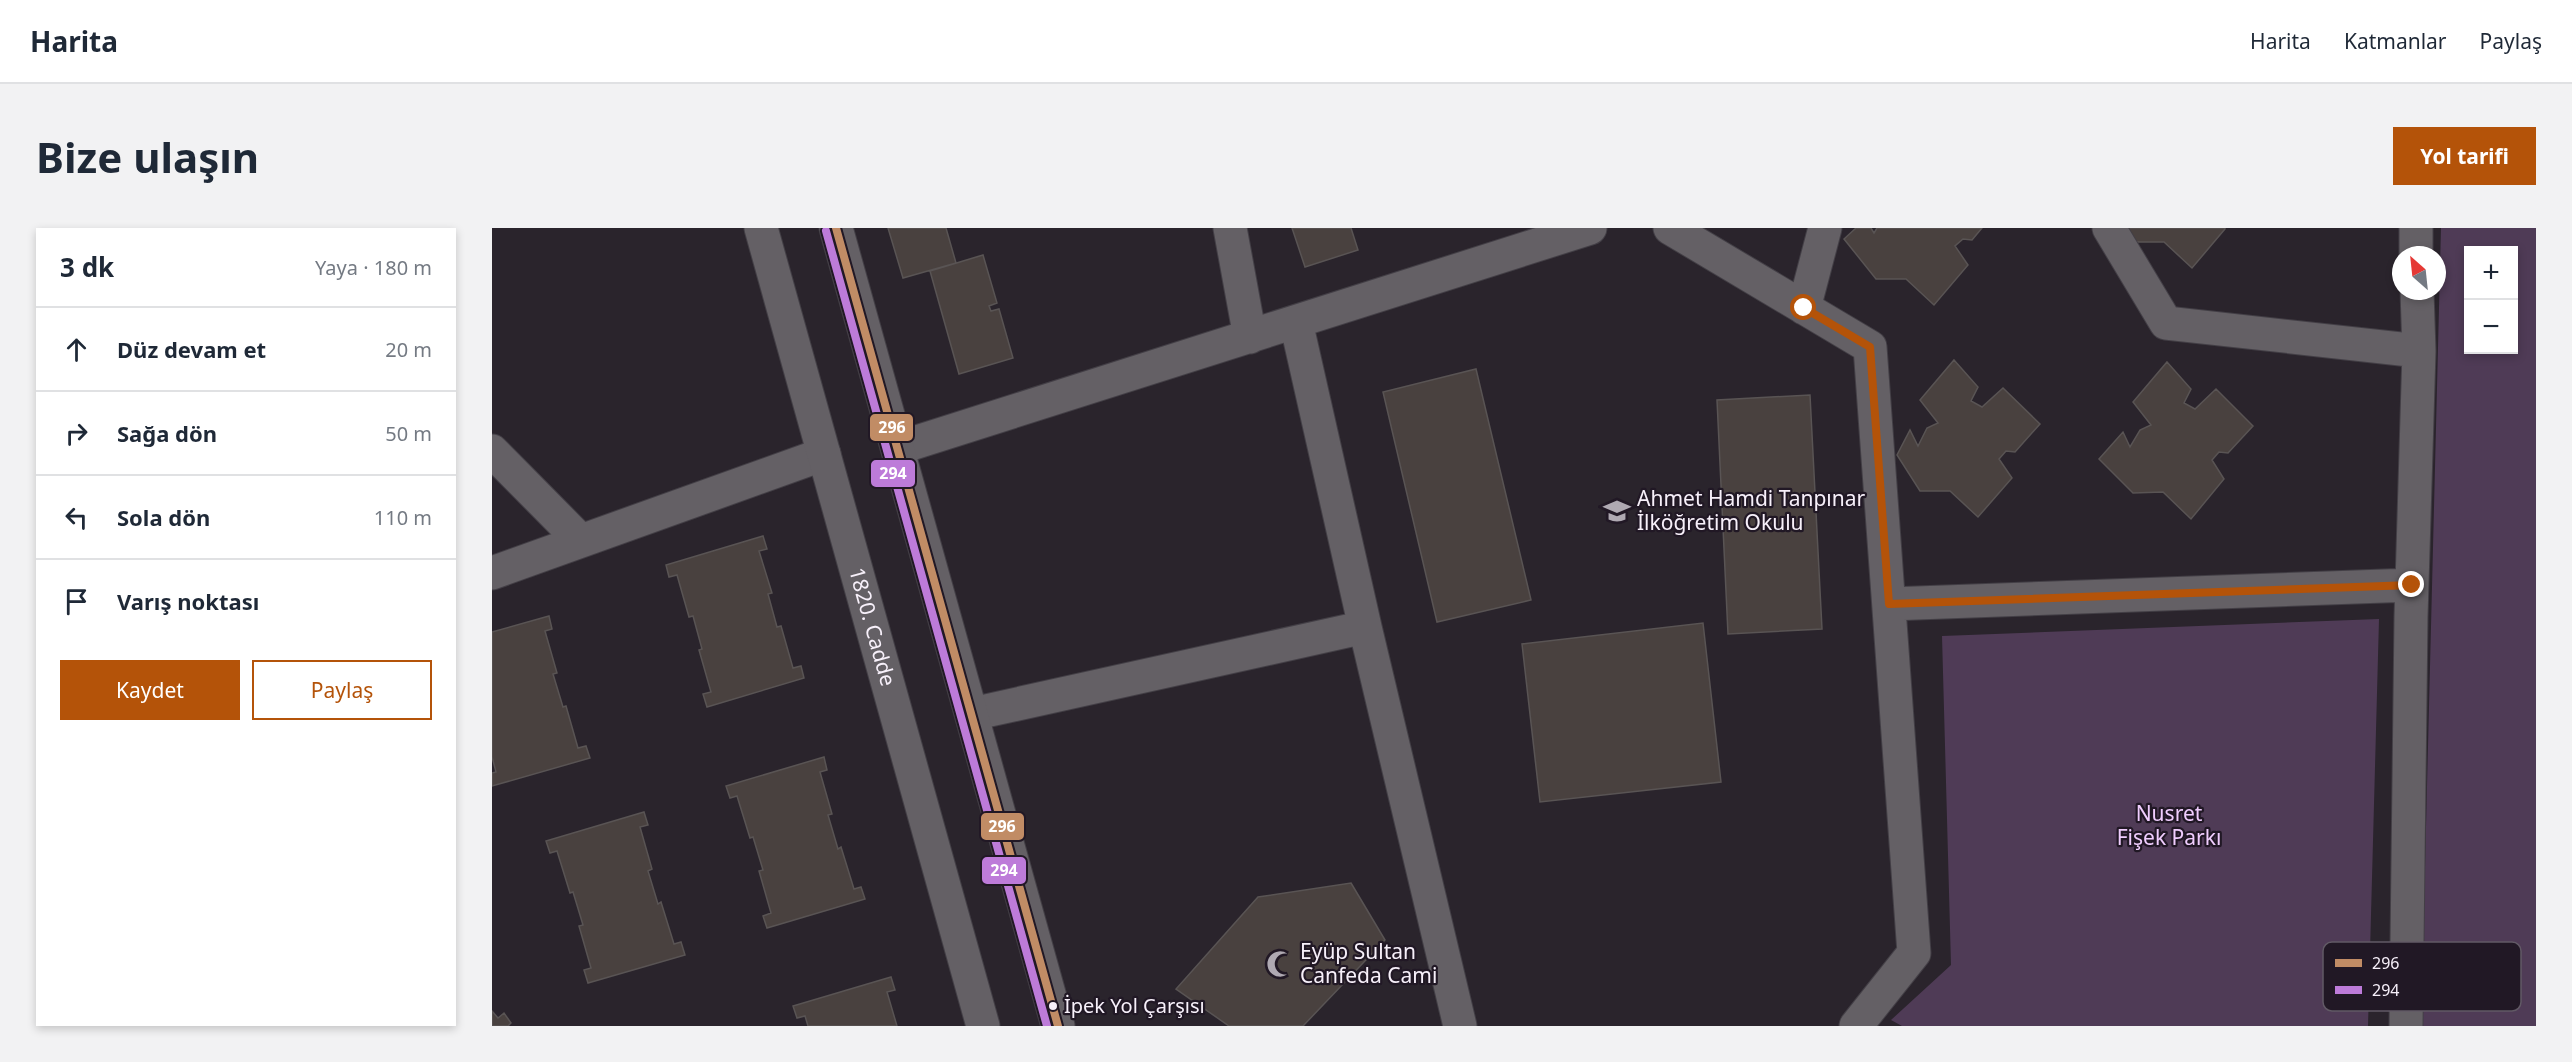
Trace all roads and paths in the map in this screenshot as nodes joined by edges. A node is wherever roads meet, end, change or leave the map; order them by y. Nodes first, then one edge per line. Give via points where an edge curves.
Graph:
1 (761, 228) edge
2 (836, 228) edge
3 (1230, 228) edge
4 (1590, 228) edge
5 (1670, 228) edge
6 (1825, 228) edge
7 (2109, 228) edge
8 (2416, 228) edge
9 (2416, 246) edge
10 (2417, 300) edge
11 (1804, 308) junction
12 (1296, 322) junction
13 (1250, 337) junction
14 (2419, 351) junction
15 (898, 448) junction
16 (492, 450) edge
17 (824, 454) junction
18 (581, 541) junction
19 (492, 573) edge
20 (2412, 585) junction
21 (1889, 604) junction
22 (1365, 627) junction
23 (972, 714) junction
24 (2407, 942) edge
25 (2406, 1011) edge
26 (983, 1026) edge
27 (1059, 1026) edge
28 (1460, 1026) edge
29 (1856, 1026) edge
30 (2406, 1026) edge

1 - 17 street, 1820. Cadde
2 - 15 street
3 - 13 street
4 - 12 street
5 - 11 street
6 - 11 street
7 - 14 street via 2166,323
8 - 9 street
10 - 14 street
11 - 21 street via 1870,347
12 - 13 street
12 - 22 street
13 - 15 street
14 - 20 street
15 - 23 street
16 - 18 street
17 - 18 street
17 - 26 street, 1820. Cadde
18 - 19 street
20 - 21 street
20 - 24 street
21 - 29 street via 1914,953
22 - 23 street
22 - 28 street
23 - 27 street
25 - 30 street

